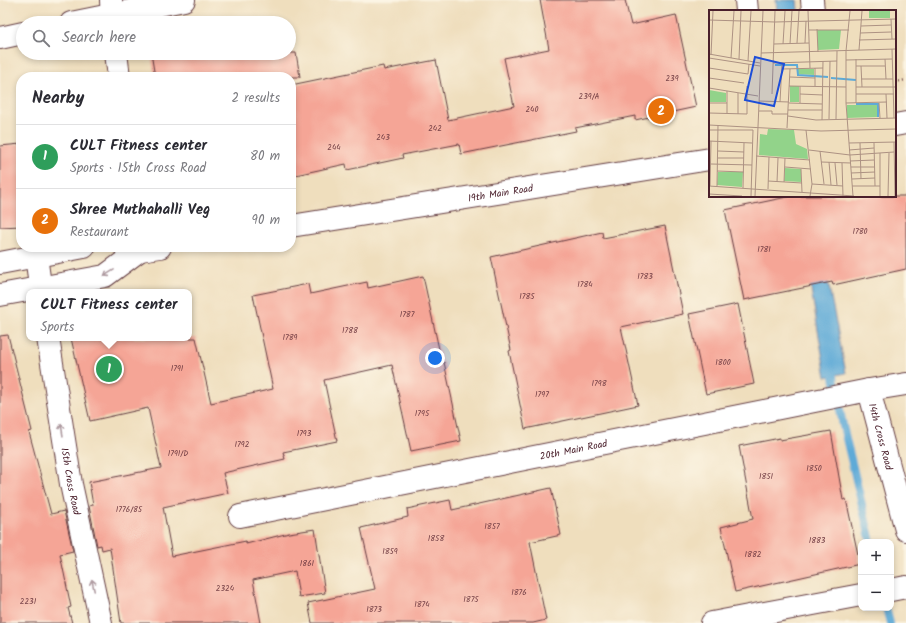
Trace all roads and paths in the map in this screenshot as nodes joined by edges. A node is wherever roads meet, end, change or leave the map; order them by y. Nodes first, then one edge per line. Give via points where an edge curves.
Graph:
1 (184, 0) edge
2 (746, 0) edge
3 (812, 0) edge
4 (747, 10) edge
5 (813, 10) edge
6 (112, 13) edge
7 (100, 16) edge
8 (16, 35) edge
9 (0, 38) edge
10 (117, 60) edge
11 (118, 72) edge
12 (906, 80) edge
13 (896, 82) edge
14 (906, 123) edge
15 (896, 125) edge
16 (709, 159) edge
17 (296, 225) edge
18 (57, 252) edge
19 (136, 252) edge
20 (36, 256) junction
21 (0, 263) edge
22 (41, 289) edge
23 (46, 289) edge
24 (26, 292) edge
25 (0, 295) edge
26 (48, 341) edge
27 (906, 384) edge
28 (869, 390) junction
29 (240, 516) dead end
30 (906, 530) edge
31 (858, 596) edge
32 (802, 615) edge
33 (101, 623) edge
34 (712, 623) edge

1 - 6 street
2 - 4 street
3 - 5 street
6 - 7 street
8 - 9 street
10 - 11 street
12 - 13 path
14 - 15 street
16 - 17 street, 19th Main Road
18 - 20 street
19 -> 23 street via 106,276
20 - 21 street
20 - 22 street
24 - 25 street
33 -> 26 street, 15th Cross Road via 71,484
27 - 28 street, 20th Main Road
28 - 29 street, 20th Main Road
28 - 30 street, 14th Cross Road
31 - 32 street
32 - 34 street

